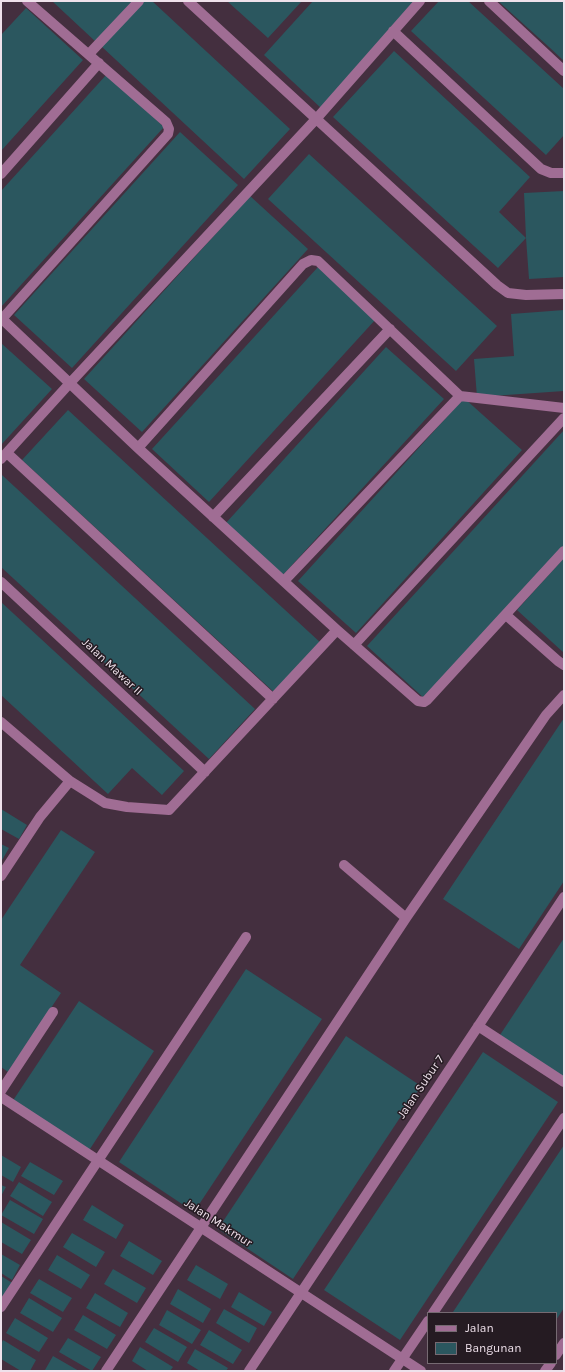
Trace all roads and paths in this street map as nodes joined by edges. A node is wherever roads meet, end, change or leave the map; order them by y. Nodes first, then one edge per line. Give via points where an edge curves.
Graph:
1 (27, 1) edge
2 (139, 1) edge
3 (188, 1) edge
4 (420, 1) edge
5 (489, 1) edge
6 (393, 31) junction
7 (89, 54) junction
8 (99, 63) junction
9 (564, 71) edge
10 (317, 118) junction
11 (564, 173) edge
12 (1, 174) edge
13 (564, 294) edge
14 (1, 319) edge
15 (390, 329) junction
16 (70, 383) junction
17 (460, 396) junction
18 (564, 408) edge
19 (564, 418) edge
20 (138, 448) junction
21 (4, 456) edge
22 (213, 516) junction
23 (564, 551) edge
24 (284, 580) junction
25 (1, 582) edge
26 (506, 615) junction
27 (337, 630) junction
28 (354, 645) junction
29 (564, 665) edge
30 (564, 695) edge
31 (273, 699) junction
32 (1, 722) edge
33 (205, 772) junction
34 (70, 781) junction
35 (344, 865) dead end
36 (1, 876) edge
37 (564, 897) edge
38 (406, 918) junction
39 (246, 937) dead end
40 (53, 1012) dead end
41 (478, 1026) junction
42 (564, 1082) edge
43 (1, 1091) edge
44 (1, 1097) edge
45 (564, 1118) edge
46 (98, 1161) junction
47 (200, 1227) junction
48 (300, 1293) junction
49 (1, 1307) edge
50 (434, 1312) edge
51 (427, 1322) edge
52 (564, 1343) edge
53 (557, 1354) edge
54 (402, 1359) junction
55 (106, 1371) edge
56 (248, 1371) edge
57 (394, 1371) edge
58 (421, 1371) edge

1 - 7 street
2 - 7 street
3 - 10 street
4 - 6 street
5 - 9 street
6 - 10 street
6 - 11 street via 540,169 551,173
7 - 8 street
8 - 12 street
8 - 14 street via 166,122 169,131
10 - 13 street via 508,293
10 - 16 street
14 - 16 street
15 - 17 street
15 - 20 street via 318,261 308,261
15 - 22 street
16 - 20 street
16 - 21 street
17 - 18 street
17 - 24 street
19 - 28 street
20 - 22 street
21 - 31 street
22 - 24 street
23 - 26 street
24 - 27 street
25 - 33 street, Jalan Mawar II
26 - 28 street via 424,702 416,700
26 - 29 street
27 - 28 street
27 - 31 street
30 - 38 street via 546,715
31 - 33 street
32 - 34 street
33 - 34 street via 169,810 164,811 105,803
34 - 36 street via 40,817
35 - 38 street
37 - 41 street, Jalan Subur 7
38 - 47 street
39 - 46 street
40 - 43 street
41 - 42 street
41 - 48 street, Jalan Subur 7
44 - 46 street, Jalan Makmur
45 - 50 street
46 - 47 street, Jalan Makmur
46 - 49 street
47 - 48 street, Jalan Makmur
47 - 55 street
48 - 54 street, Jalan Makmur
48 - 56 street, Jalan Subur 7
51 - 54 street
52 - 53 street
54 - 57 street
54 - 58 street, Jalan Makmur

